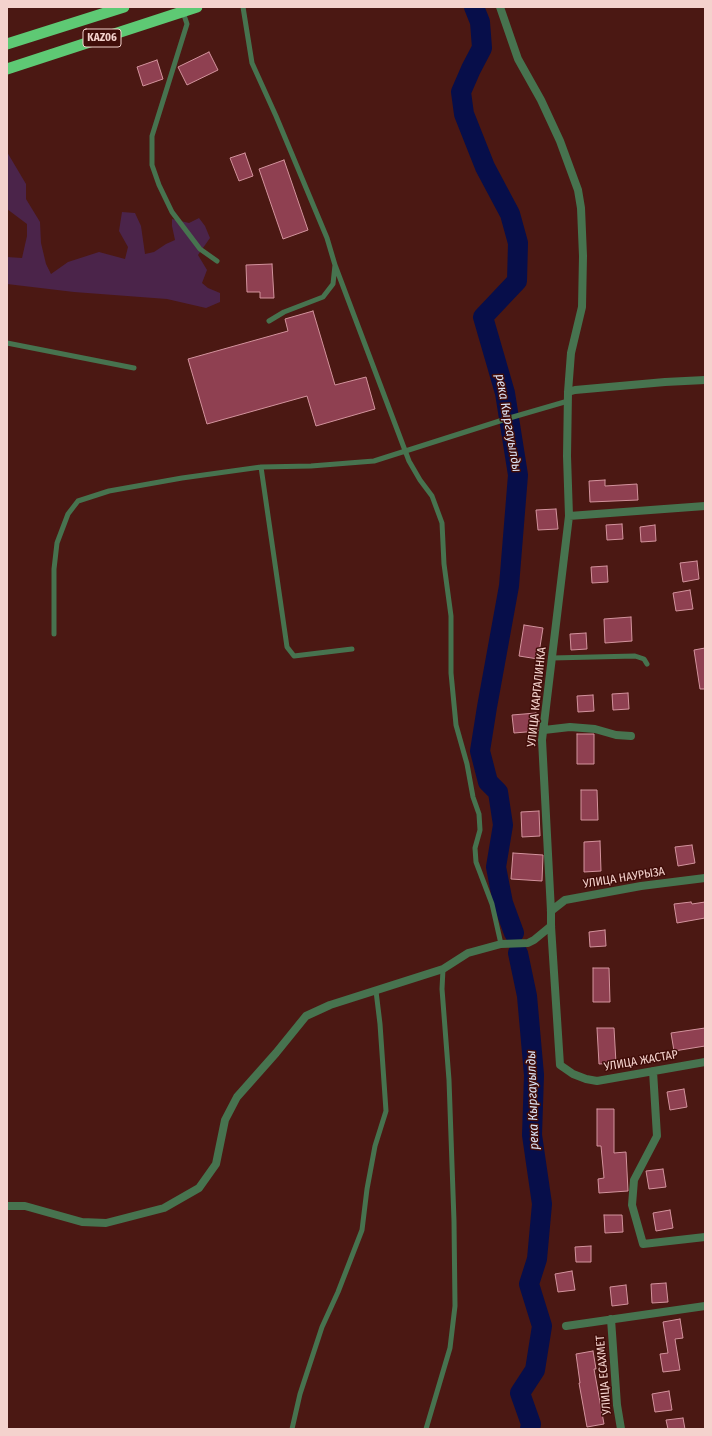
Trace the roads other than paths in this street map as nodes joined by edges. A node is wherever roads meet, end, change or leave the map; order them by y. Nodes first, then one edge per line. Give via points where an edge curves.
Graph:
1 (124, 7) edge
2 (197, 7) edge
3 (242, 7) edge
4 (500, 7) edge
5 (183, 12) junction
6 (7, 44) edge
7 (7, 69) edge
8 (217, 261) dead end
9 (335, 265) junction
10 (269, 321) dead end
11 (7, 343) edge
12 (134, 368) dead end
13 (705, 380) edge
14 (568, 392) junction
15 (568, 401) junction
16 (405, 452) junction
17 (261, 467) junction
18 (705, 506) edge
19 (569, 516) junction
20 (54, 634) dead end
21 (352, 649) dead end
22 (552, 658) junction
23 (648, 664) dead end
24 (544, 730) junction
25 (631, 736) dead end
26 (705, 878) edge
27 (551, 911) junction
28 (551, 926) junction
29 (501, 944) junction
30 (443, 969) junction
31 (376, 991) junction
32 (705, 1062) edge
33 (560, 1065) joint
34 (653, 1071) junction
35 (7, 1206) edge
36 (705, 1237) edge
37 (705, 1306) edge
38 (611, 1319) junction
39 (566, 1326) dead end
40 (292, 1429) edge
41 (426, 1429) edge
42 (621, 1429) edge

1 - 6 highway, KАZ06
2 - 5 highway, KАZ06
3 - 9 lane via 252,63 327,238
4 - 14 street, УЛИЦА КАРГАЛИНКА via 518,59 560,141 578,190 581,208 582,307 571,353
5 - 7 highway, KАZ06
5 - 8 lane via 187,24 152,136 152,166 172,212 200,249
9 - 10 lane via 333,284 323,297 284,312
9 - 16 lane
11 - 12 lane
13 - 14 street
14 - 15 street, УЛИЦА КАРГАЛИНКА
15 - 16 lane
15 - 19 street, УЛИЦА КАРГАЛИНКА
16 - 17 lane via 374,461
16 - 29 lane via 432,496 442,523 451,616 451,673 456,725 479,814 476,862 492,904
17 - 20 lane via 109,491 78,501 68,514 57,543 54,569
17 - 21 lane via 287,647 294,656
18 - 19 street
19 - 22 street, УЛИЦА КАРГАЛИНКА
22 - 23 lane via 635,656 644,659
22 - 24 street, УЛИЦА КАРГАЛИНКА
24 - 25 street via 570,727
24 - 27 street, УЛИЦА КАРГАЛИНКА via 542,740
26 - 27 street, УЛИЦА НАУРЫЗА via 641,886 565,900
27 - 28 street, УЛИЦА КАРГАЛИНКА
28 - 29 street via 528,943
28 - 33 street, УЛИЦА КАРГАЛИНКА
29 - 30 street via 468,953
30 - 31 street
30 - 41 lane via 454,1205 454,1306 450,1348
31 - 35 street via 330,1005 306,1016 237,1097 225,1120 216,1164 199,1188 164,1208 106,1223 82,1222 25,1206
31 - 40 lane via 386,1111 375,1146 362,1230 322,1327 300,1394
32 - 34 street, УЛИЦА ЖАСТАР
33 - 34 street, УЛИЦА ЖАСТАР via 573,1074 598,1081
34 - 36 street via 657,1136 634,1180 632,1204 642,1244
37 - 38 street, УЛИЦА ЕСАХМЕТ
38 - 39 street, УЛИЦА ЕСАХМЕТ
38 - 42 street, УЛИЦА ЕСАХМЕТ

